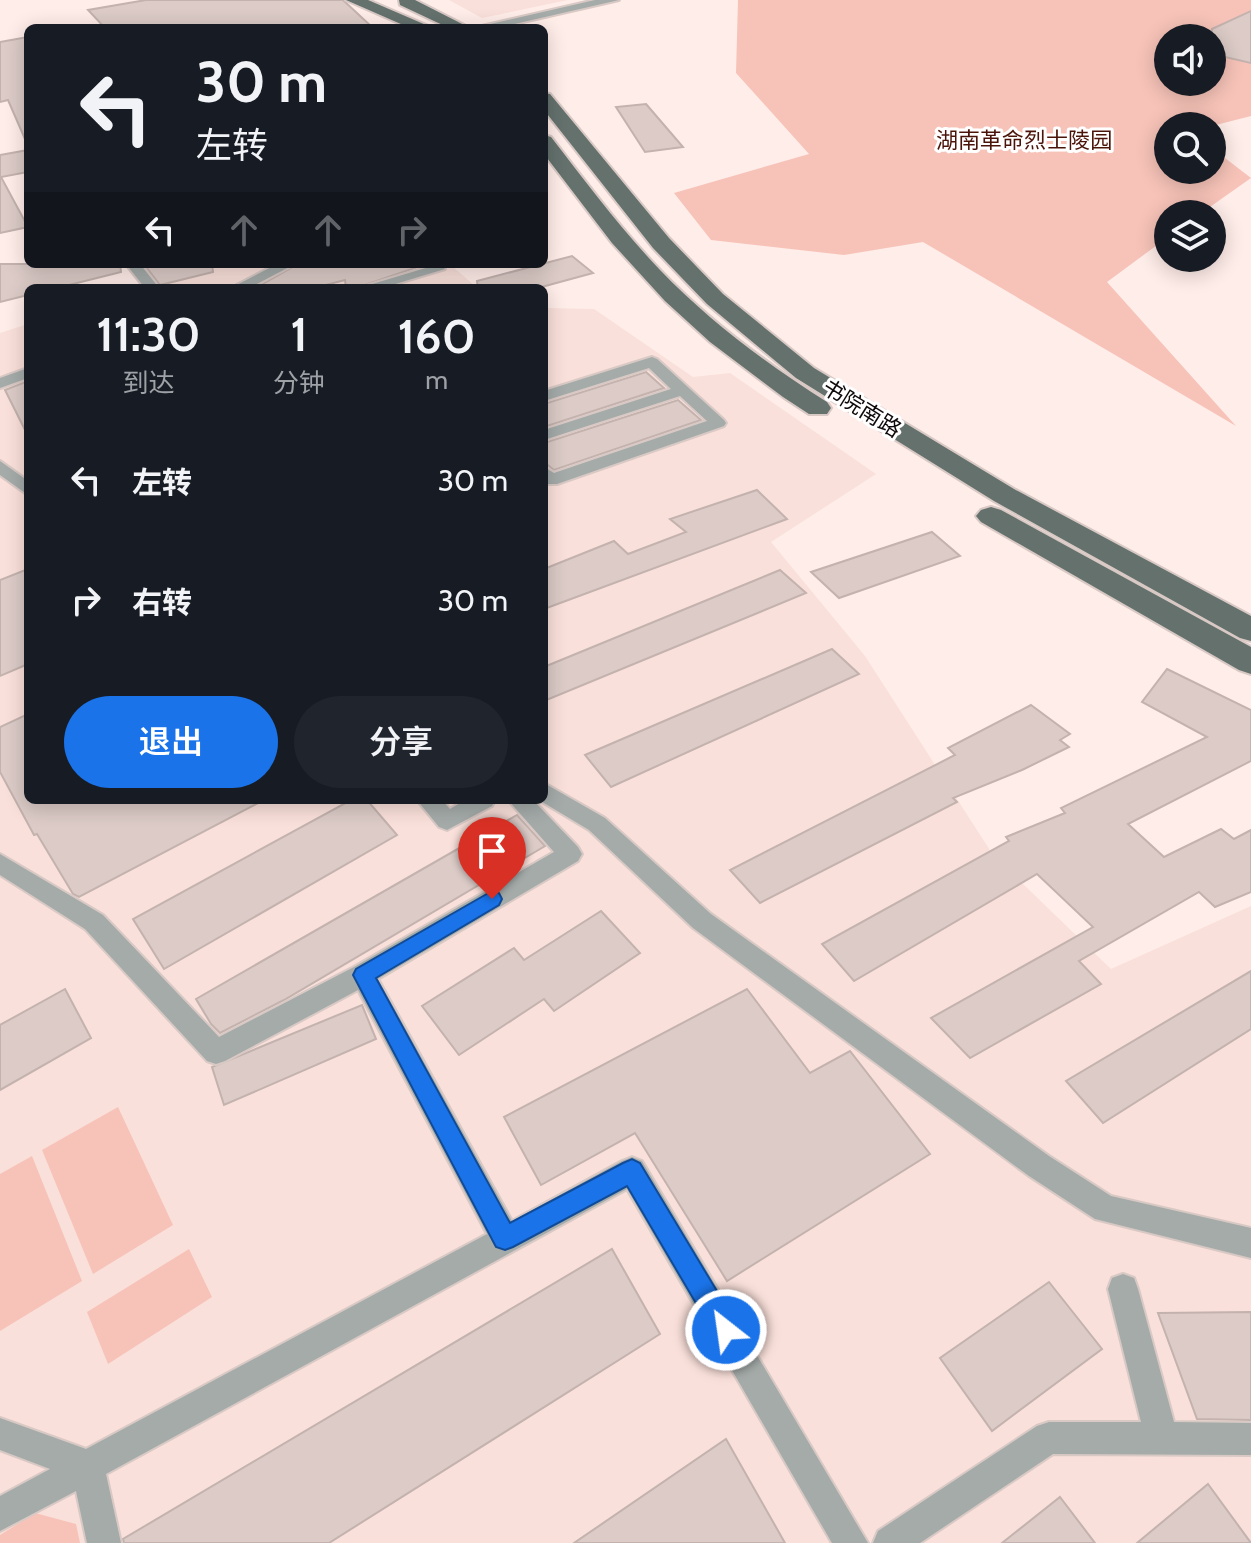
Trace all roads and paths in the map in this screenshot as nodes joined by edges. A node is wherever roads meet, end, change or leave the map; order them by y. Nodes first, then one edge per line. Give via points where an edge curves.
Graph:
1 (354, 0) edge
2 (613, 0) edge
3 (406, 1) edge
4 (415, 24) edge
5 (454, 24) edge
6 (498, 24) edge
7 (548, 103) edge
8 (548, 146) edge
9 (136, 268) edge
10 (280, 268) edge
11 (437, 268) edge
12 (149, 284) edge
13 (246, 284) edge
14 (381, 284) edge
15 (24, 374) edge
16 (0, 383) edge
17 (683, 390) junction
18 (548, 395) edge
19 (548, 434) edge
20 (0, 466) edge
21 (548, 477) edge
22 (24, 487) edge
23 (1251, 630) edge
24 (1251, 662) edge
25 (548, 794) edge
26 (432, 804) edge
27 (477, 804) edge
28 (523, 804) edge
29 (0, 863) edge
30 (363, 975) junction
31 (505, 1238) junction
32 (1251, 1243) edge
33 (1123, 1289) dead end
34 (0, 1434) edge
35 (1162, 1439) junction
36 (1251, 1439) edge
37 (88, 1466) junction
38 (0, 1514) edge
39 (104, 1543) edge
40 (851, 1543) edge
41 (890, 1543) edge

1 - 4 main road
2 - 6 street
3 - 5 main road
7 - 23 main road, 书院南路 via 661,243 715,299 805,373 1004,495
8 - 24 main road, 书院南路 via 630,252 681,305 776,382 980,510
9 - 12 street
10 - 13 street
11 - 14 street
15 - 16 street
17 - 18 street via 652,362
17 - 19 street
17 - 21 street via 718,423 551,480
20 - 22 street
25 - 32 street via 597,824 702,921 1105,1209
26 - 27 street via 447,821
28 - 30 street via 570,854
29 - 30 street via 94,922 216,1052
30 - 31 street
31 - 37 street
31 - 40 street via 632,1171
33 - 35 street
34 - 37 street
35 - 36 street
35 - 41 street via 1049,1438
37 - 38 street
37 - 39 street

